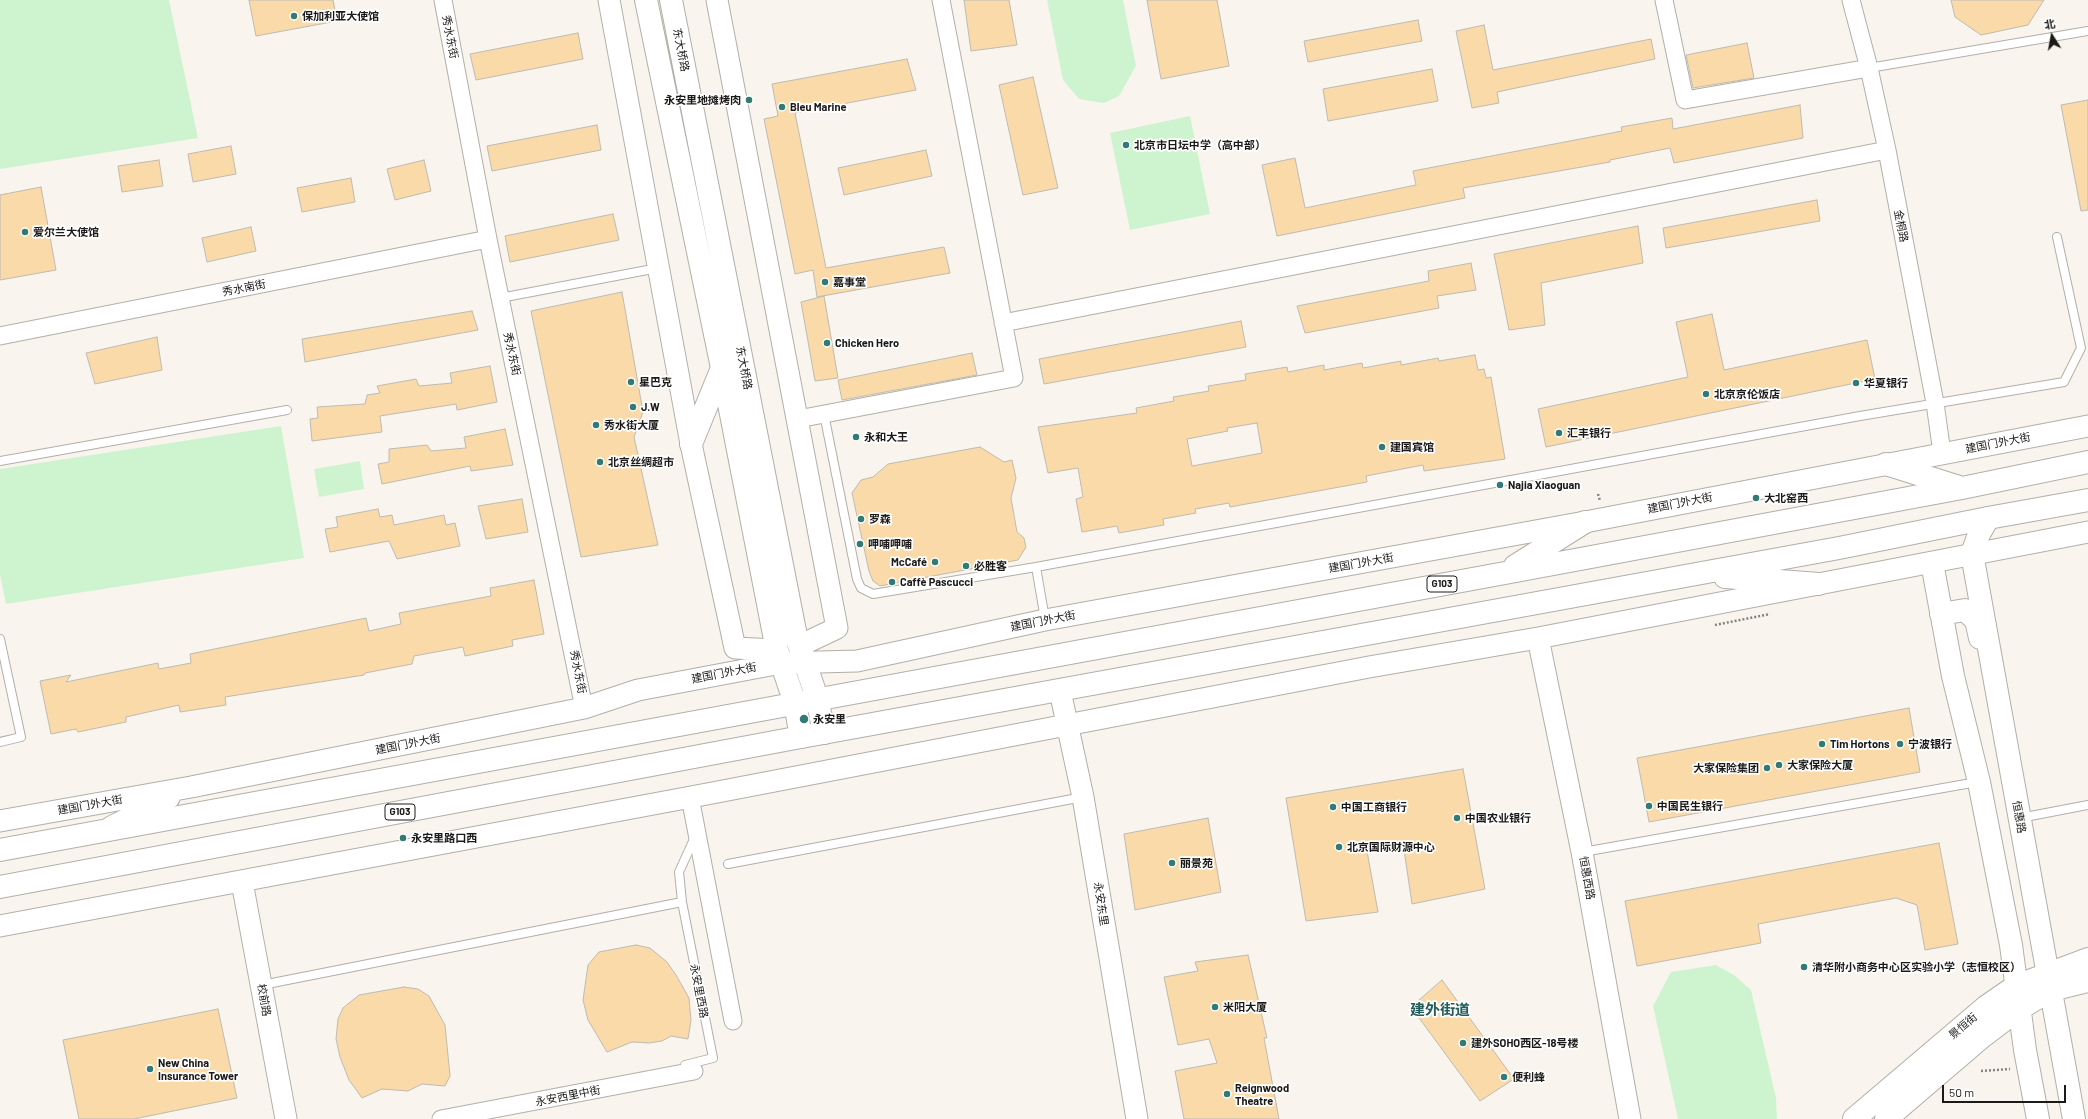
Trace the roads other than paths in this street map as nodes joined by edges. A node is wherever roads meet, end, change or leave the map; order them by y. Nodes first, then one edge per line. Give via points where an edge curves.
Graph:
1 (443, 0) edge
2 (608, 0) edge
3 (646, 0) edge
4 (671, 0) edge
5 (717, 0) edge
6 (941, 0) edge
7 (1664, 0) edge
8 (1851, 0) edge
9 (2088, 31) edge
10 (1869, 68) junction
11 (1887, 150) junction
12 (2057, 237) dead end
13 (488, 240) junction
14 (659, 268) junction
15 (500, 298) junction
16 (1003, 323) junction
17 (0, 336) edge
18 (722, 368) junction
19 (1935, 403) junction
20 (287, 410) dead end
21 (824, 414) junction
22 (798, 419) junction
23 (2088, 426) edge
24 (692, 444) junction
25 (1942, 453) junction
26 (0, 461) edge
27 (2088, 462) edge
28 (1886, 464) junction
29 (1962, 488) junction
30 (2088, 500) edge
31 (1988, 518) junction
32 (1585, 522) junction
33 (2088, 532) edge
34 (1972, 554) junction
35 (1932, 563) junction
36 (1036, 567) junction
37 (1505, 573) junction
38 (1694, 575) junction
39 (1819, 584) junction
40 (1941, 614) junction
41 (1045, 620) junction
42 (1538, 638) junction
43 (0, 639) edge
44 (802, 654) junction
45 (779, 656) junction
46 (1060, 691) junction
47 (817, 698) junction
48 (795, 702) junction
49 (584, 708) junction
50 (1068, 724) junction
51 (824, 733) junction
52 (801, 737) junction
53 (0, 742) edge
54 (2009, 760) junction
55 (1979, 782) junction
56 (191, 787) junction
57 (690, 797) junction
58 (1083, 797) junction
59 (2088, 805) edge
60 (2019, 818) junction
61 (0, 821) edge
62 (103, 830) junction
63 (697, 833) junction
64 (0, 850) edge
65 (1582, 852) junction
66 (728, 864) dead end
67 (242, 882) junction
68 (0, 887) edge
69 (682, 902) junction
70 (0, 926) edge
71 (2088, 960) edge
72 (2050, 981) junction
73 (2088, 981) edge
74 (261, 985) junction
75 (2016, 986) junction
76 (2019, 1009) junction
77 (733, 1021) dead end
78 (694, 1072) dead end
79 (622, 1085) junction
80 (286, 1119) edge
81 (441, 1119) edge
82 (1136, 1119) edge
83 (1630, 1119) edge
84 (1854, 1119) edge
85 (1886, 1119) edge
86 (2038, 1119) edge
87 (2074, 1119) edge

1 - 13 street, 秀水东街
2 - 14 street
3 - 18 main road, 东大桥路
4 - 44 main road, 东大桥路
5 - 22 street
6 - 16 street
7 - 10 street via 1685,100
8 - 10 street, 金桐路
9 - 10 lane
10 - 11 street, 金桐路
11 - 16 street
11 - 19 street, 金桐路
12 - 19 lane via 2081,348 2064,382
13 - 15 street, 秀水东街
13 - 17 street, 秀水南街
14 - 15 lane
14 - 24 street
15 - 49 street, 秀水东街
16 - 21 street via 1014,378
18 - 24 main road
18 - 45 main road, 东大桥路
19 - 25 street, 金桐路
19 - 36 lane
20 - 26 lane
21 - 22 street
21 - 36 lane via 857,579 861,588 873,594
22 - 44 street via 837,628
23 - 25 street, 建国门外大街
24 - 45 street via 734,648
25 - 28 street, 建国门外大街
27 - 29 main road, G103
28 - 29 main road
28 - 32 street, 建国门外大街
29 - 37 main road, G103
30 - 31 main road
31 - 34 main road, 恒惠路
31 - 38 main road
32 - 37 main road
32 - 41 street, 建国门外大街
33 - 34 street
34 - 35 street
34 - 54 main road, 恒惠路
35 - 39 street
35 - 40 main road
36 - 41 lane
37 - 47 main road, G103
38 - 39 main road
38 - 46 main road
39 - 42 street
40 - 54 main road via 1965,610 1976,620 1988,681
40 - 55 main road
41 - 44 street, 建国门外大街 via 857,661
42 - 50 street
42 - 65 street, 恒惠西路
43 - 53 lane via 21,737
44 - 45 street, 建国门外大街
44 - 47 main road, 东大桥路
45 - 48 main road, 东大桥路
45 - 49 street, 建国门外大街 via 638,690
46 - 50 street, 永安东里
46 - 51 main road
47 - 48 main road, G103
47 - 51 main road, 东大桥路
48 - 52 main road, 东大桥路
48 - 62 main road, G103
49 - 56 street, 建国门外大街
50 - 57 street
50 - 58 street, 永安东里
51 - 52 main road
52 - 68 main road, G103
54 - 60 main road, 恒惠路
55 - 65 lane
55 - 75 main road via 2011,945
56 - 61 street, 建国门外大街
56 - 62 street
57 - 63 street
57 - 67 street
58 - 66 lane
58 - 82 street, 永安东里
59 - 60 lane
60 - 72 main road, 恒惠路
62 - 64 main road, G103
63 - 69 lane, 永安里西路 via 679,872
63 - 77 street
65 - 83 street, 恒惠西路
67 - 70 street
67 - 74 street, 校前路
69 - 74 lane
69 - 79 lane, 永安里西路 via 713,1058 648,1075
71 - 72 main road, 景恒街
72 - 73 main road, 景恒街
72 - 75 main road, 景恒街
72 - 76 main road, 景恒街
72 - 87 main road, 恒惠路
74 - 80 street, 校前路
75 - 76 main road
75 - 84 main road, 景恒街 via 1988,1006
76 - 85 main road, 景恒街 via 1982,1037
76 - 86 main road
78 - 79 street, 永安西里中街
79 - 81 street, 永安西里中街

